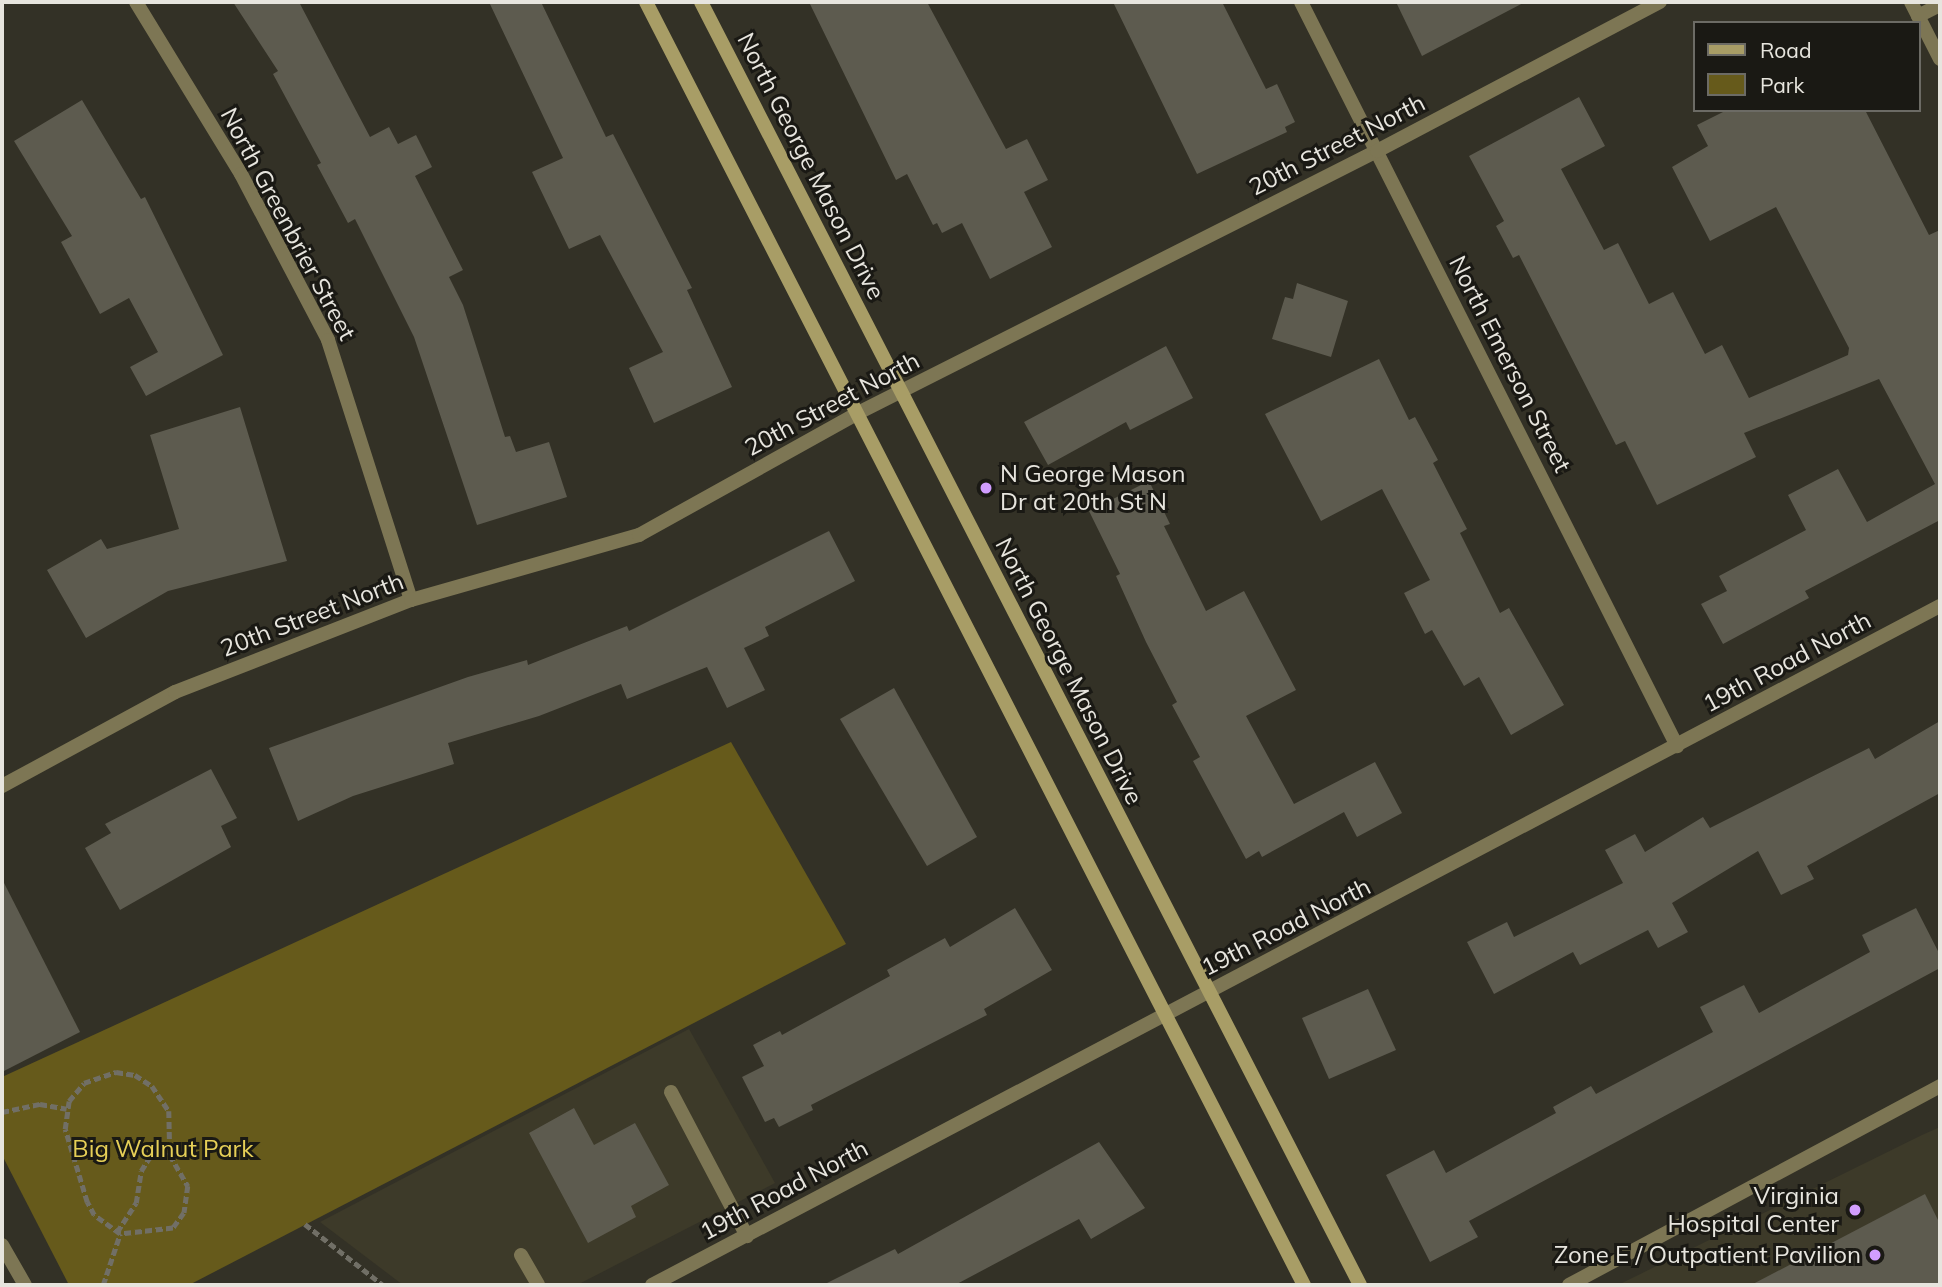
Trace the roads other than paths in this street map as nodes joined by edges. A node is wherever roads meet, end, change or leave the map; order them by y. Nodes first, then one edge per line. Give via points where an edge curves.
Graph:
1 (136, 2) edge
2 (646, 2) edge
3 (701, 2) edge
4 (1301, 2) edge
5 (1660, 2) edge
6 (1911, 2) edge
7 (1940, 5) edge
8 (1918, 16) junction
9 (1921, 21) edge
10 (1921, 22) edge
11 (1940, 59) edge
12 (1377, 151) junction
13 (902, 393) junction
14 (856, 414) junction
15 (411, 600) junction
16 (1940, 606) edge
17 (1677, 746) junction
18 (2, 786) edge
19 (1210, 992) junction
20 (1166, 1015) junction
21 (1940, 1086) edge
22 (671, 1092) dead end
23 (747, 1236) junction
24 (2, 1245) edge
25 (522, 1255) dead end
26 (25, 1285) edge
27 (538, 1285) edge
28 (652, 1285) edge
29 (1304, 1285) edge
30 (1360, 1285) edge
31 (1569, 1285) edge

1 - 15 street, North Greenbrier Street via 241,174 328,340
2 - 14 main road
3 - 13 main road, North George Mason Drive
4 - 12 street, North Emerson Street
5 - 12 street, 20th Street North
6 - 8 street
7 - 8 street
8 - 9 street
10 - 11 street
12 - 13 street, 20th Street North
12 - 17 street, North Emerson Street
13 - 14 street, 20th Street North
13 - 19 main road, North George Mason Drive
14 - 15 street, 20th Street North via 639,535
14 - 20 main road
15 - 18 street, 20th Street North via 175,692
16 - 17 street, 19th Road North
17 - 19 street, 19th Road North
19 - 20 street, 19th Road North
19 - 30 main road, North George Mason Drive
20 - 23 street, 19th Road North
20 - 29 main road
21 - 31 street
22 - 23 street
23 - 28 street, 19th Road North
24 - 26 street
25 - 27 street

